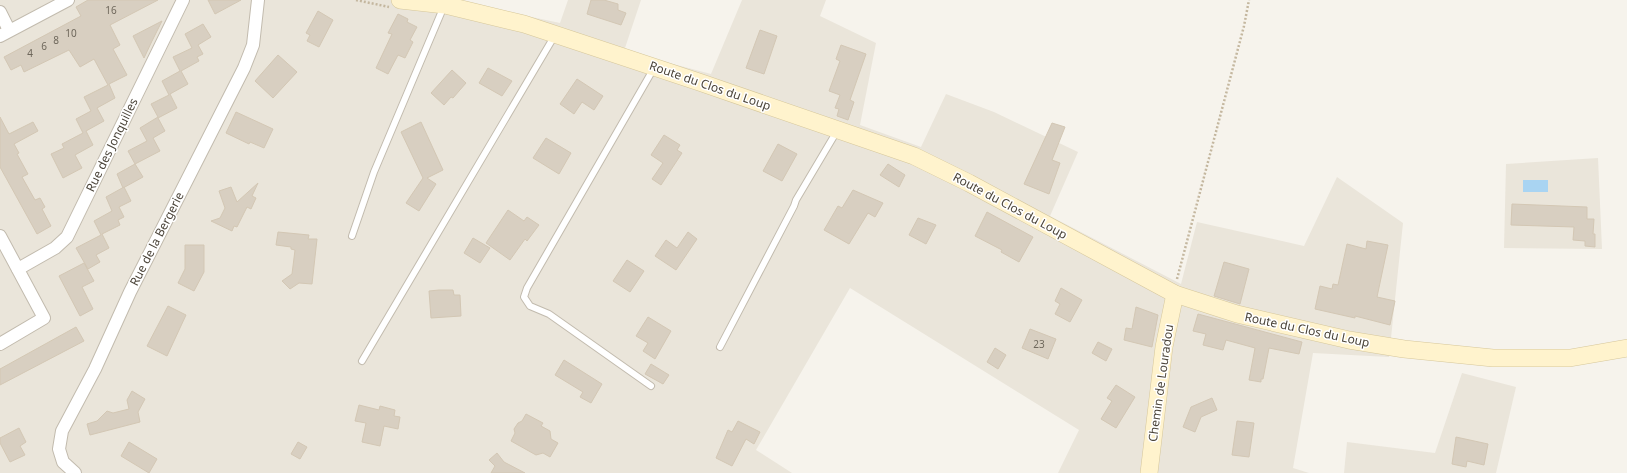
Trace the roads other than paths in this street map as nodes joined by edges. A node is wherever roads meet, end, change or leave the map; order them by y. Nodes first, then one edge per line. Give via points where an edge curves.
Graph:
1 (68, 0) edge
2 (183, 0) edge
3 (258, 0) edge
4 (397, 4) edge
5 (444, 5) junction
6 (0, 12) edge
7 (5, 33) edge
8 (556, 34) junction
9 (655, 67) junction
10 (838, 129) junction
11 (0, 236) edge
12 (352, 236) dead end
13 (18, 269) junction
14 (1175, 294) junction
15 (0, 344) edge
16 (720, 347) dead end
17 (1627, 348) edge
18 (362, 361) dead end
19 (651, 386) dead end
20 (75, 473) edge
21 (1149, 473) edge

1 - 7 street
2 - 13 street, Rue des Jonquilles via 67,237 55,248
3 - 20 street, Rue de la Bergerie via 253,45 244,68 62,431 59,449 63,462
4 - 5 street, Route du Clos du Loup
5 - 8 street, Route du Clos du Loup
5 - 12 lane via 374,172
6 - 7 street
8 - 9 street, Route du Clos du Loup
8 - 18 lane
9 - 10 street, Route du Clos du Loup
9 - 19 lane via 524,297 530,306 549,314
10 - 14 street, Route du Clos du Loup via 914,156
10 - 16 lane via 796,200
11 - 13 street
13 - 15 street via 44,318
14 - 17 street, Route du Clos du Loup via 1261,320 1349,340 1404,349 1527,359 1570,358
14 - 21 street, Chemin de Louradou via 1164,347

